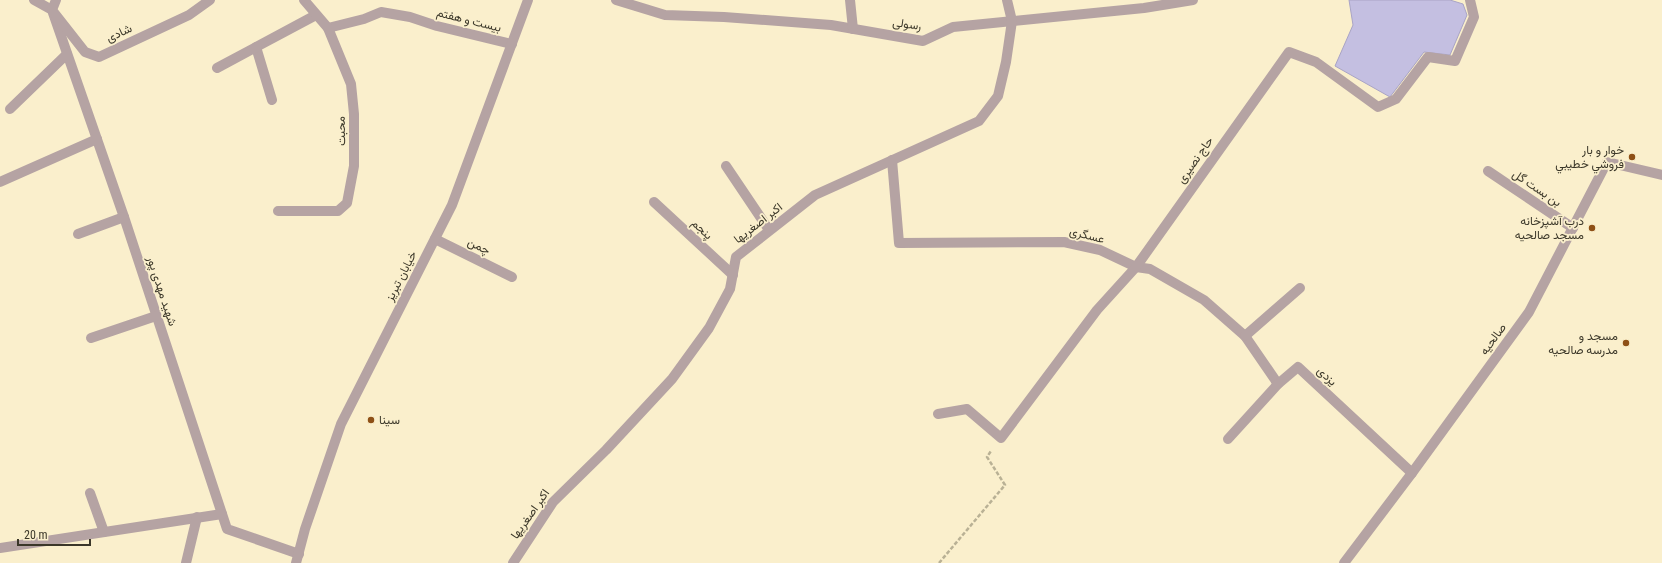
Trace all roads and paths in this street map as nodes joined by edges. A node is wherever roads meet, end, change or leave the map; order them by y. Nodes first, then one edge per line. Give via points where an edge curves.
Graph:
1 (34, 0) edge
2 (56, 0) edge
3 (210, 0) edge
4 (304, 0) edge
5 (528, 0) edge
6 (616, 0) edge
7 (850, 0) edge
8 (1007, 0) edge
9 (1193, 0) edge
10 (1470, 0) edge
11 (1156, 3) edge
12 (52, 10) junction
13 (316, 15) junction
14 (1012, 21) junction
15 (328, 28) junction
16 (853, 29) junction
17 (512, 44) junction
18 (256, 47) junction
19 (68, 54) junction
20 (217, 68) dead end
21 (272, 100) dead end
22 (10, 109) dead end
23 (97, 139) junction
24 (892, 160) junction
25 (726, 166) dead end
26 (1488, 171) dead end
27 (1662, 175) edge
28 (0, 182) edge
29 (654, 202) dead end
30 (278, 211) dead end
31 (124, 217) junction
32 (1573, 228) junction
33 (769, 230) junction
34 (78, 234) dead end
35 (435, 239) junction
36 (1136, 267) junction
37 (732, 275) junction
38 (512, 277) dead end
39 (1300, 288) dead end
40 (156, 316) junction
41 (1245, 336) junction
42 (91, 338) dead end
43 (1278, 384) junction
44 (938, 414) dead end
45 (1001, 438) junction
46 (1228, 439) dead end
47 (1412, 473) junction
48 (90, 493) dead end
49 (222, 514) junction
50 (197, 517) junction
51 (104, 532) junction
52 (0, 548) edge
53 (297, 558) edge
54 (186, 563) edge
55 (513, 563) edge
56 (938, 563) edge
57 (1344, 563) edge

1 - 12 street
2 - 12 street
3 - 12 street, شادی via 189,15 99,57 85,52
4 - 13 street, محبت
5 - 17 street, خیابان تبریز
6 - 16 street, رسولی via 666,15 831,25
7 - 16 street
8 - 14 street
9 - 11 street, رسولی
10 - 36 street, حاج نصیری via 1474,17 1455,61 1428,57 1396,99 1378,107 1316,62 1289,52
11 - 14 street, رسولی
12 - 19 street, شهید مهدی پور
13 - 15 street, محبت
13 - 18 street
14 - 16 street, رسولی via 953,27 923,41
14 - 24 street, اکبر اصغریها via 998,96 980,120
15 - 17 street, بیست و هفتم via 382,12
15 - 30 street, محبت via 350,84 352,99 354,166 347,202 338,211
17 - 35 street, خیابان تبریز via 452,205
18 - 20 street
18 - 21 street
19 - 22 street
19 - 23 street, شهید مهدی پور
23 - 28 street
23 - 31 street, شهید مهدی پور
24 - 33 street, اکبر اصغریها via 815,195
24 - 36 street, عسگری via 899,243 1064,242 1100,250
25 - 33 street
26 - 32 street, بن بست گل
27 - 32 street, صالحیه via 1607,162
29 - 37 street, پنجم
31 - 34 street
31 - 40 street, شهید مهدی پور
32 - 47 street, صالحیه via 1529,312
33 - 37 street, اکبر اصغریها via 736,258
35 - 38 street, چمن
35 - 53 street, خیابان تبریز via 341,424
36 - 41 street, عسگری via 1150,269 1204,300
36 - 45 street, حاج نصیری via 1098,310
37 - 55 street, اکبر اصغریها via 730,289 709,328 672,379 553,502
39 - 41 street
40 - 42 street
40 - 49 street, شهید مهدی پور
41 - 43 street, عسگری
43 - 46 street, یزدی
43 - 47 street, یزدی via 1298,367
44 - 45 street via 967,409
45 - 56 path via 987,457 1005,485
47 - 57 street, صالحیه
48 - 51 street
49 - 50 street
49 - 53 street, شهید مهدی پور via 227,529
50 - 51 street
50 - 54 street
51 - 52 street

